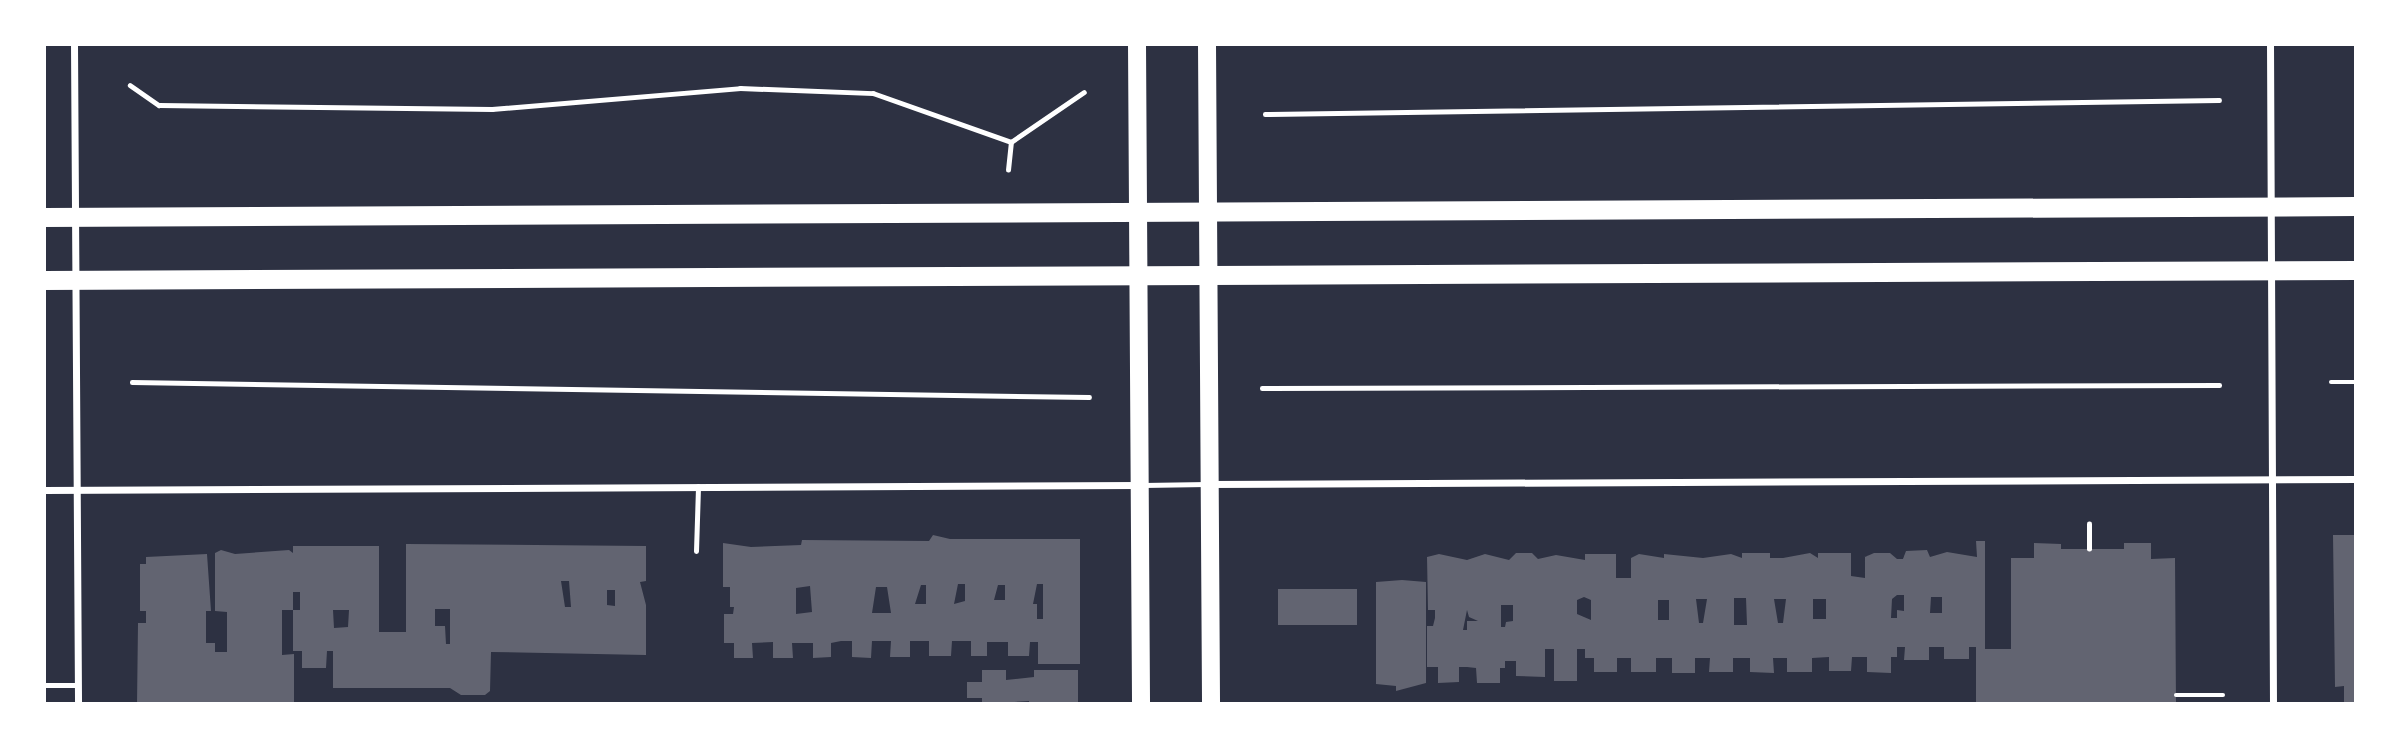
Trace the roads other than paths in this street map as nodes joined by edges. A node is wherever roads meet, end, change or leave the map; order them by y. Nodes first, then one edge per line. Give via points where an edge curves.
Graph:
1 (74, 44) edge
2 (1138, 44) edge
3 (1207, 44) edge
4 (2270, 44) edge
5 (2271, 206) junction
6 (2356, 206) edge
7 (1138, 211) junction
8 (1208, 211) junction
9 (76, 216) junction
10 (44, 217) edge
11 (2271, 270) junction
12 (2356, 270) edge
13 (1139, 275) junction
14 (1209, 275) junction
15 (44, 280) edge
16 (76, 280) junction
17 (2272, 479) junction
18 (2356, 479) edge
19 (1209, 484) junction
20 (1140, 485) junction
21 (698, 486) junction
22 (44, 489) edge
23 (77, 489) junction
24 (696, 551) dead end
25 (44, 685) edge
26 (78, 685) junction
27 (78, 704) edge
28 (1141, 704) edge
29 (1211, 704) edge
30 (2273, 704) edge

1 - 9 street
2 - 7 main road
3 - 8 main road
4 - 5 street
5 - 6 highway
5 - 8 highway
5 - 11 street
7 - 8 highway
7 - 9 highway
7 - 13 main road
8 - 14 main road
9 - 10 highway
9 - 16 street
11 - 12 highway
11 - 14 highway
11 - 17 street
13 - 14 highway
13 - 16 highway
13 - 20 main road
14 - 19 main road
15 - 16 highway
16 - 23 street
17 - 18 street
17 - 19 street
17 - 30 street
19 - 20 lane
19 - 29 main road
20 - 21 street
20 - 28 main road
21 - 23 street
21 - 24 lane
22 - 23 street
23 - 26 street
25 - 26 lane
26 - 27 street

